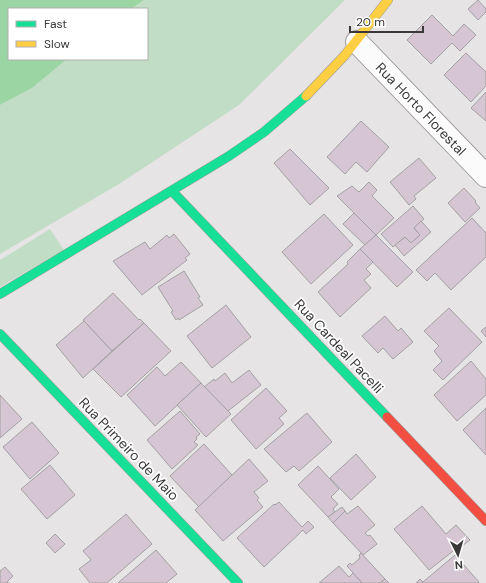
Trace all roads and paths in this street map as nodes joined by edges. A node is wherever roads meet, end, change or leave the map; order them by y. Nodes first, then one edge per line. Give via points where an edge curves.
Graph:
1 (388, 0) edge
2 (357, 42) junction
3 (486, 176) edge
4 (172, 191) junction
5 (0, 294) edge
6 (0, 334) edge
7 (486, 521) edge
8 (238, 583) edge

1 - 2 street
2 - 3 street, Rua Horto Florestal
2 - 4 street via 332,71 271,126
4 - 5 street
4 - 7 street, Rua Cardeal Pacelli
6 - 8 street, Rua Primeiro de Maio

